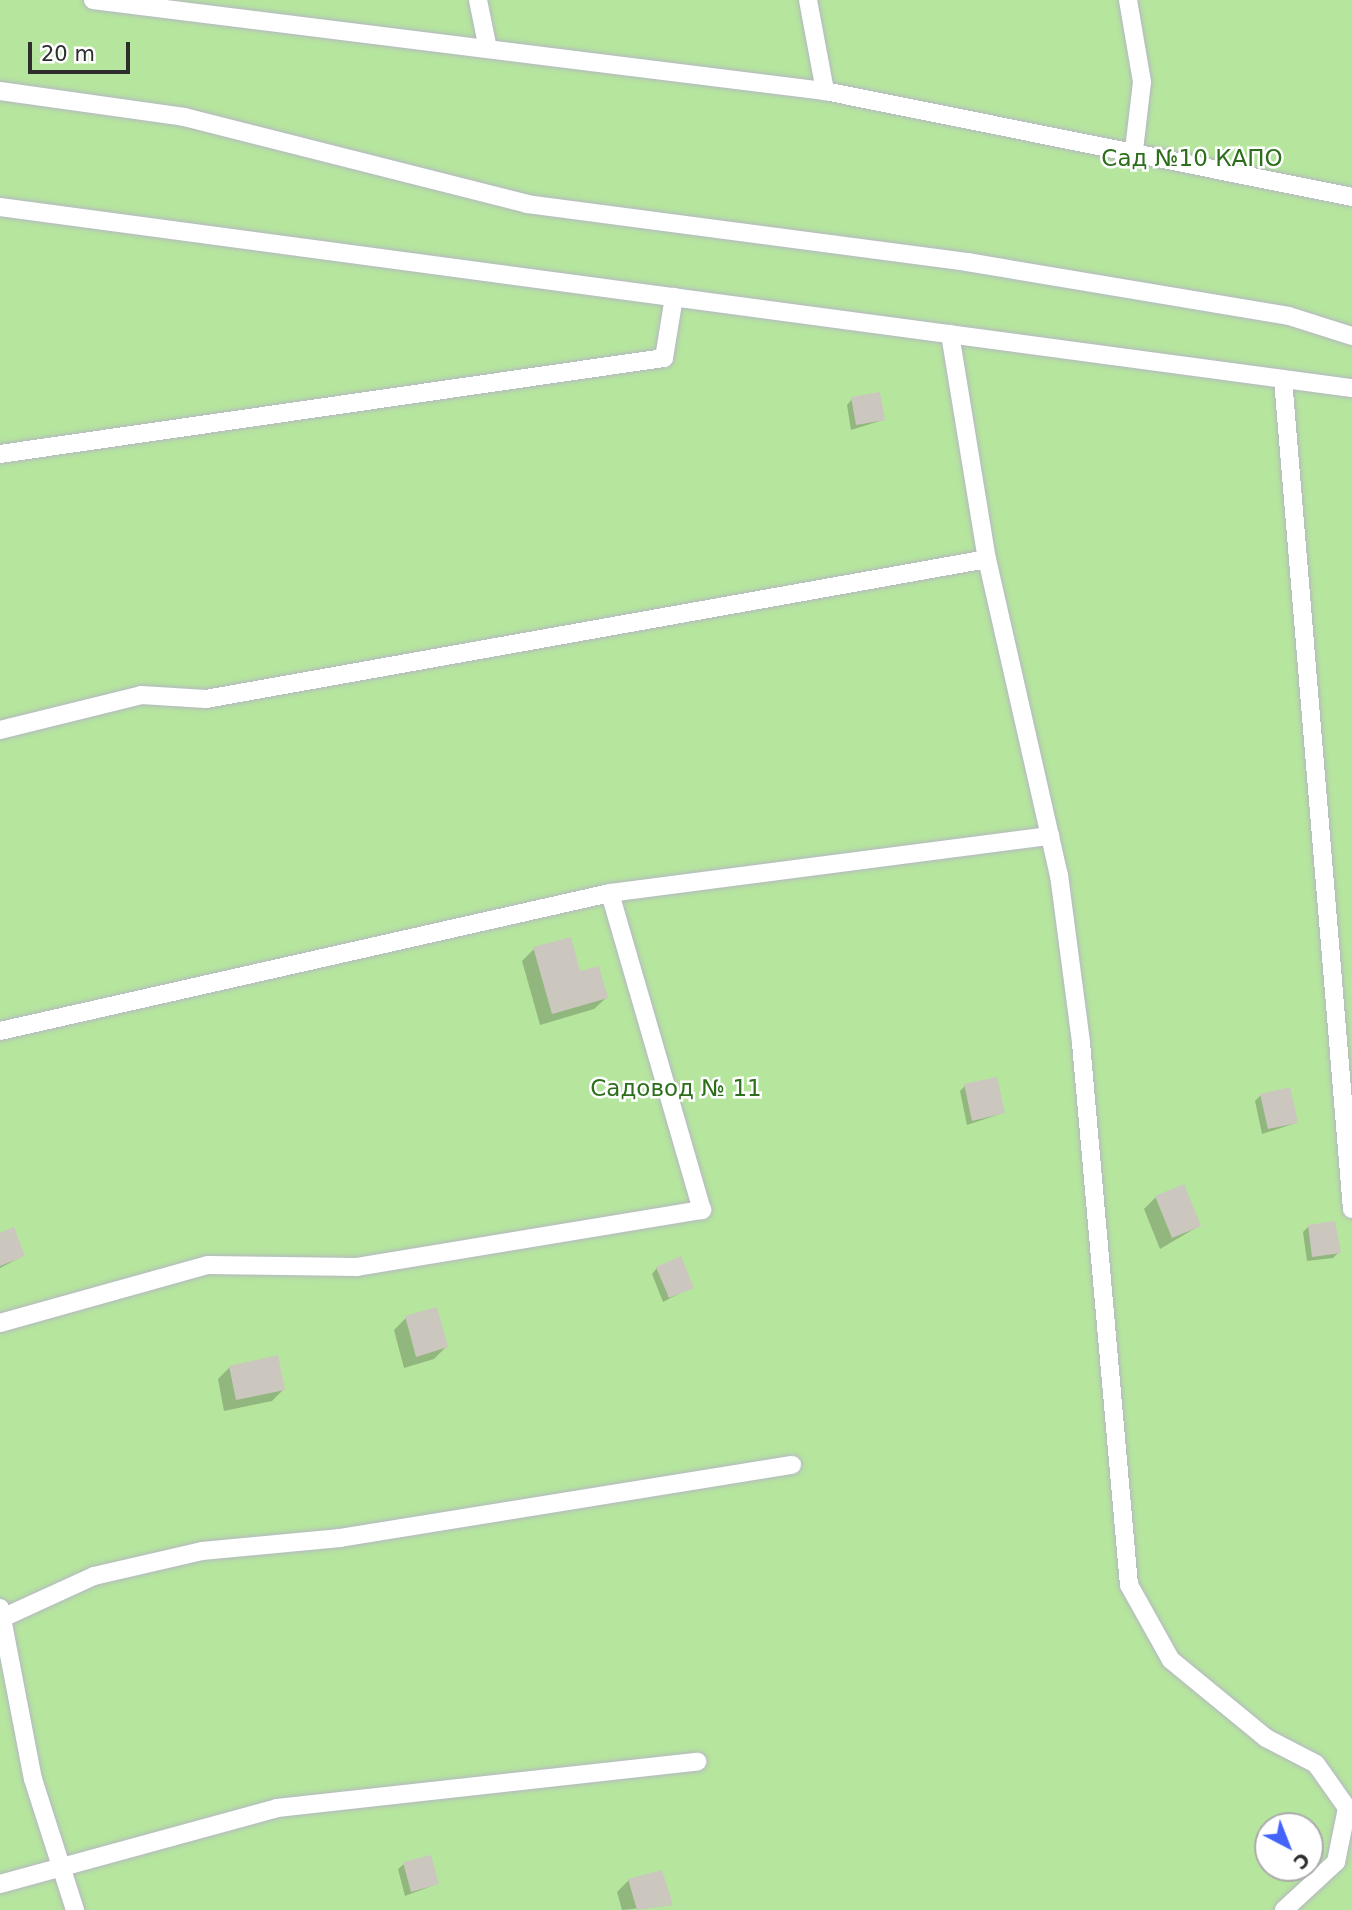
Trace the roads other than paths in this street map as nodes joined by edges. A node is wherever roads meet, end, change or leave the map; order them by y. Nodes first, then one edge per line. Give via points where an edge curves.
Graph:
1 (93, 0) edge
2 (478, 0) edge
3 (808, 0) edge
4 (1128, 0) edge
5 (488, 49) junction
6 (0, 91) edge
7 (825, 91) junction
8 (1134, 150) junction
9 (1352, 197) edge
10 (0, 207) edge
11 (674, 297) junction
12 (950, 334) junction
13 (1352, 336) edge
14 (1283, 379) junction
15 (1352, 388) edge
16 (0, 454) edge
17 (987, 559) junction
18 (0, 730) edge
19 (1050, 836) junction
20 (610, 893) junction
21 (0, 1031) edge
22 (1352, 1209) edge
23 (0, 1323) edge
24 (792, 1465) dead end
25 (1, 1615) edge
26 (697, 1762) dead end
27 (1346, 1845) edge
28 (61, 1863) junction
29 (0, 1884) edge
30 (75, 1910) edge
31 (1284, 1910) edge

1 - 5 lane
2 - 5 lane
3 - 7 lane
4 - 8 lane via 1142,82
5 - 7 lane
6 - 13 lane via 184,117 527,204 967,262 1289,316
7 - 8 lane
8 - 9 lane
10 - 11 lane
11 - 12 lane
11 - 16 lane via 664,358
12 - 14 lane
12 - 17 lane
14 - 15 lane
14 - 22 lane
17 - 18 lane via 206,699 141,695
17 - 19 lane
19 - 20 lane
19 - 27 lane via 1081,1044 1129,1585 1171,1660 1266,1738 1316,1764 1347,1808
20 - 21 lane
20 - 23 lane via 702,1210 357,1267 208,1265
24 - 25 lane via 340,1538 202,1551 94,1576
25 - 28 lane via 33,1779
26 - 28 lane via 277,1808
27 - 31 lane via 1336,1862
28 - 29 lane
28 - 30 lane

